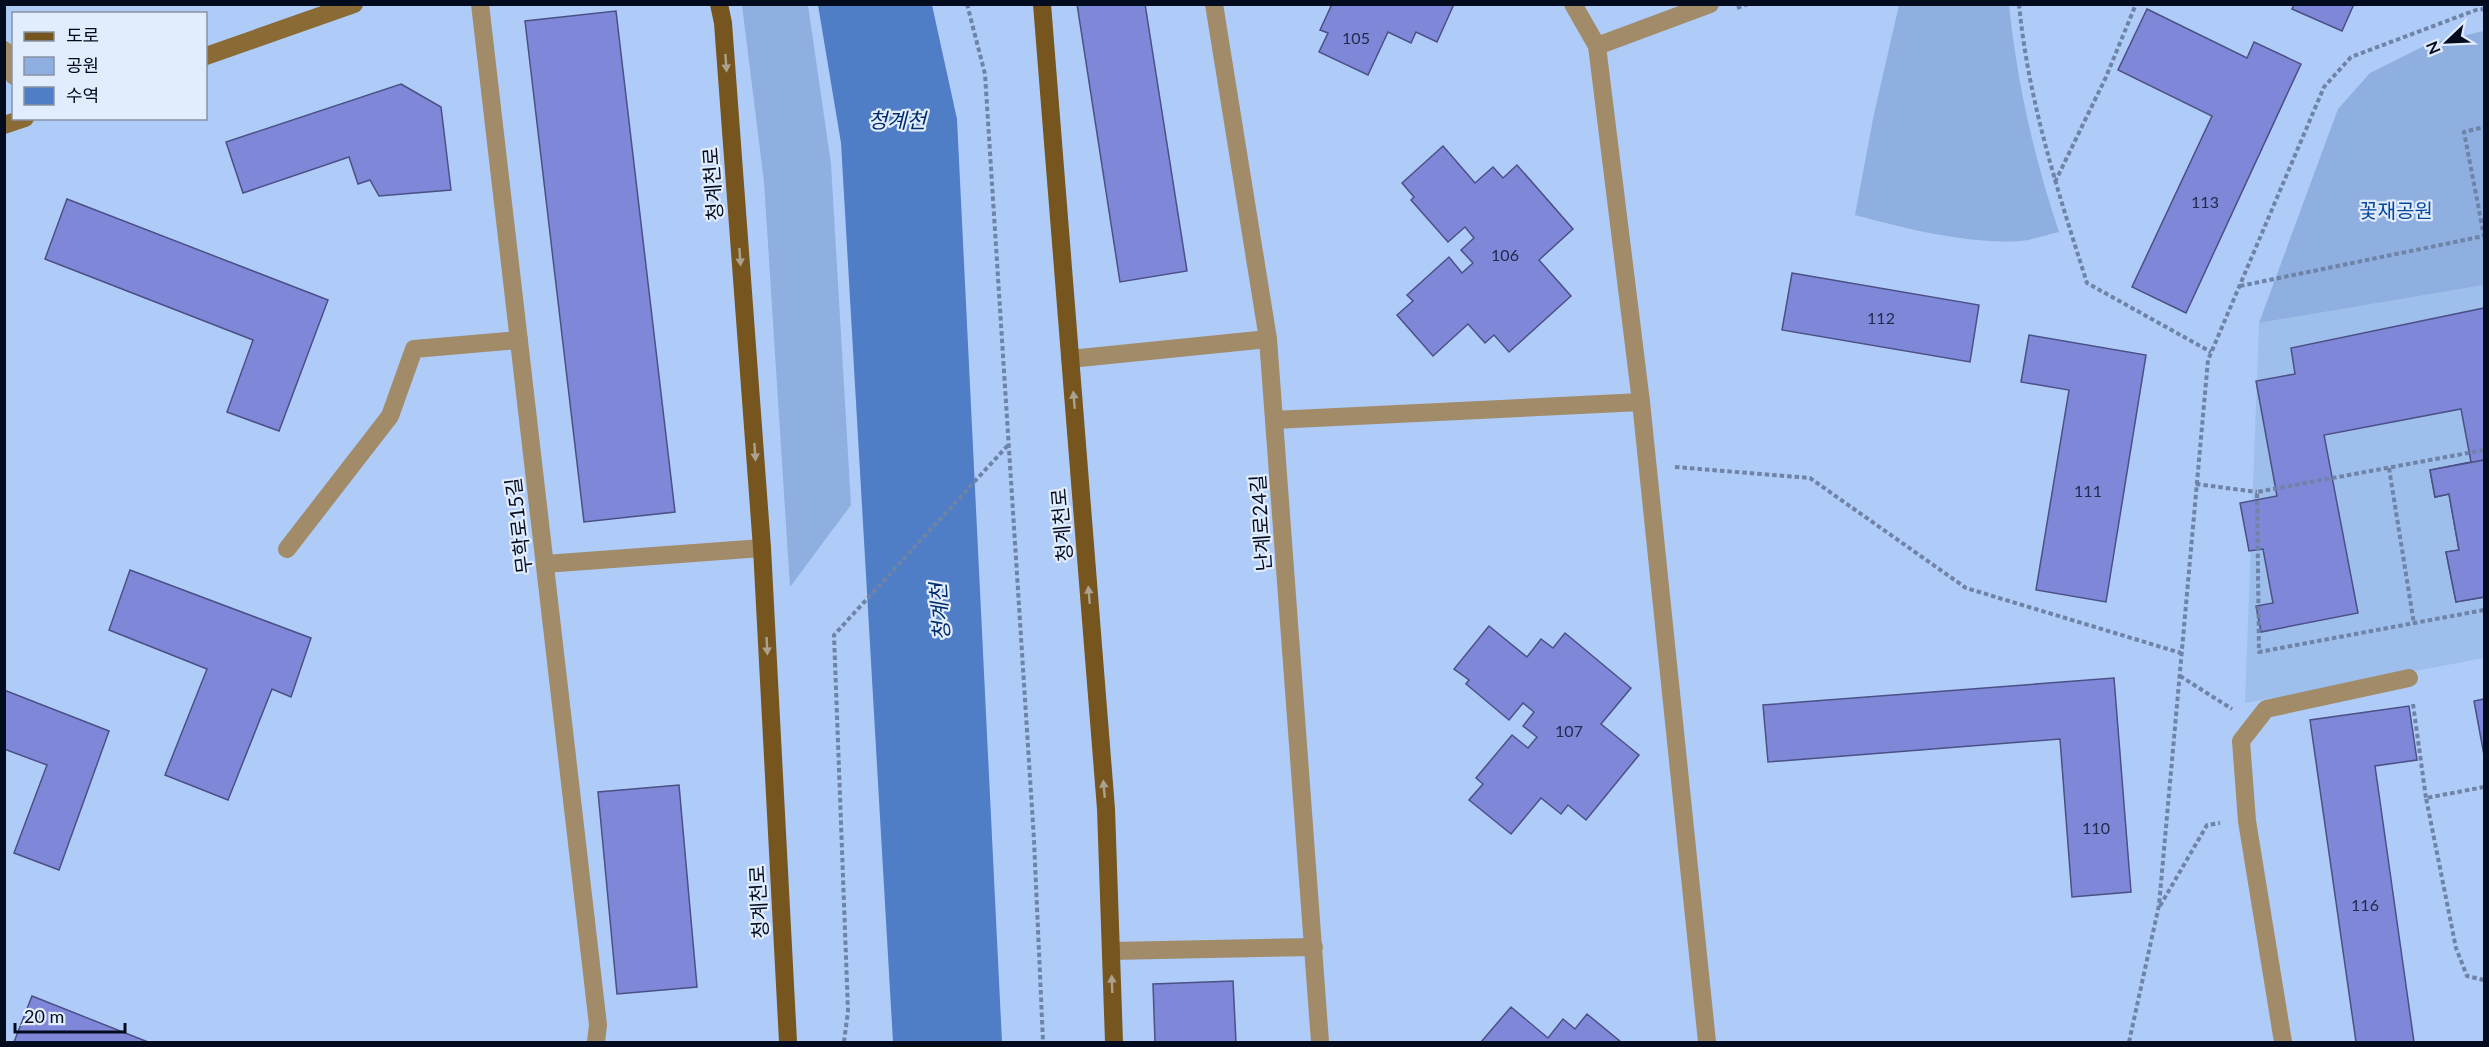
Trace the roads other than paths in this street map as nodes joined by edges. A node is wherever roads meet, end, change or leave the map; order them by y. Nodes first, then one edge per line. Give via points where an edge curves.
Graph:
1 (354, 4) edge
2 (480, 4) edge
3 (719, 4) edge
4 (1042, 4) edge
5 (1215, 4) edge
6 (1573, 4) edge
7 (1718, 8) edge
8 (1596, 46) junction
9 (4, 50) edge
10 (207, 56) edge
11 (12, 71) edge
12 (19, 120) edge
13 (4, 125) edge
14 (1268, 339) junction
15 (519, 340) junction
16 (1070, 359) junction
17 (1641, 402) junction
18 (1274, 420) junction
19 (762, 548) junction
20 (286, 549) dead end
21 (545, 564) junction
22 (2409, 678) road end
23 (1314, 947) junction
24 (1111, 951) junction
25 (596, 1042) edge
26 (788, 1042) edge
27 (1114, 1042) edge
28 (1320, 1042) edge
29 (1707, 1042) edge
30 (2283, 1042) edge

1 - 10 main road
2 - 15 street, 무학로15길
3 -> 19 main road, 청계천로
4 - 16 main road, 청계천로
5 - 14 street, 난계로24길
6 - 8 street
7 - 8 street
8 - 17 street
9 - 11 street
12 - 13 main road
14 - 16 street
14 - 18 street, 난계로24길
15 - 20 street via 414,349 390,416
15 - 21 street, 무학로15길
24 -> 16 main road, 청계천로 via 1106,809
17 - 18 street
17 - 29 street
18 - 23 street, 난계로24길
19 - 21 street
19 -> 26 main road, 청계천로
21 - 25 street, 무학로15길 via 598,1025
22 - 30 street via 2266,709 2241,741 2247,821
23 - 24 street
23 - 28 street, 난계로24길
27 -> 24 main road, 청계천로

